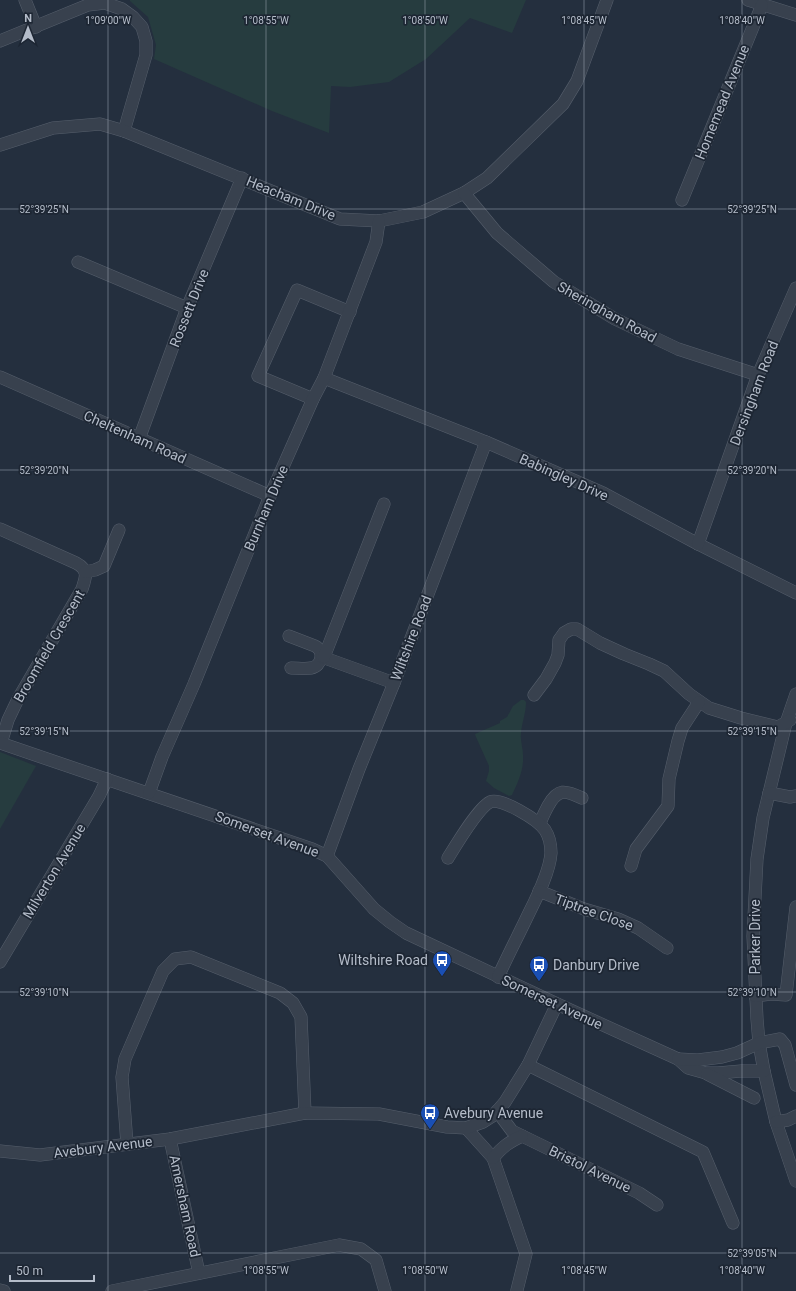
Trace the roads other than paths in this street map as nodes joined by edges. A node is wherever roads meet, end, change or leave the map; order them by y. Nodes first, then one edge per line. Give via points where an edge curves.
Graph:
1 (25, 0) edge
2 (607, 0) edge
3 (748, 0) edge
4 (762, 5) junction
5 (796, 15) edge
6 (36, 27) junction
7 (0, 41) edge
8 (124, 131) junction
9 (0, 145) edge
10 (242, 178) junction
11 (464, 192) junction
12 (682, 200) dead end
13 (379, 221) junction
14 (78, 262) dead end
15 (796, 288) edge
16 (188, 308) junction
17 (350, 312) junction
18 (758, 375) junction
19 (0, 378) edge
20 (324, 378) junction
21 (313, 399) junction
22 (139, 439) junction
23 (486, 442) junction
24 (270, 496) junction
25 (384, 504) dead end
26 (0, 529) edge
27 (120, 530) dead end
28 (698, 544) junction
29 (85, 572) junction
30 (796, 593) edge
31 (289, 636) dead end
32 (323, 657) junction
33 (291, 668) dead end
34 (394, 683) junction
35 (796, 694) edge
36 (534, 695) dead end
37 (698, 702) junction
38 (791, 720) edge
39 (0, 743) edge
40 (107, 779) junction
41 (149, 793) junction
42 (769, 793) junction
43 (796, 796) edge
44 (582, 798) dead end
45 (540, 824) junction
46 (327, 856) junction
47 (448, 858) dead end
48 (631, 866) dead end
49 (540, 891) junction
50 (796, 907) edge
51 (667, 948) dead end
52 (0, 962) edge
53 (498, 977) junction
54 (755, 996) junction
55 (791, 996) edge
56 (557, 1004) junction
57 (759, 1043) junction
58 (678, 1059) junction
59 (528, 1064) junction
60 (764, 1071) junction
61 (706, 1073) junction
62 (796, 1086) edge
63 (754, 1098) dead end
64 (497, 1111) junction
65 (305, 1113) junction
66 (796, 1116) edge
67 (776, 1122) junction
68 (466, 1128) junction
69 (522, 1136) junction
70 (170, 1139) junction
71 (127, 1144) junction
72 (0, 1151) edge
73 (493, 1158) junction
74 (796, 1181) edge
75 (657, 1204) dead end
76 (733, 1223) dead end
77 (199, 1273) junction
78 (163, 1286) edge
79 (0, 1290) edge
80 (517, 1290) dead end
81 (4, 1291) edge
82 (112, 1291) edge
83 (385, 1291) edge

1 - 6 street
2 - 11 street, Heacham Drive via 577,81 562,104 487,178
3 - 4 street
4 - 5 street
4 - 12 street, Homemead Avenue
6 - 7 street
6 - 8 street via 88,5 105,3 122,8 142,27 146,55
8 - 9 street, Heacham Drive via 100,124 53,128
8 - 10 street, Heacham Drive
10 - 13 street, Heacham Drive via 340,219
10 - 16 street, Rossett Drive
11 - 13 street, Heacham Drive via 423,212
11 - 18 street, Sheringham Road via 497,233 554,282 615,319 678,349
13 - 17 street, Burnham Drive via 376,242
14 - 16 street
15 - 18 street, Dersingham Road
16 - 22 street, Rossett Drive
17 - 20 street, Burnham Drive
17 - 21 street via 297,290 258,376
18 - 28 street, Dersingham Road
19 - 22 street, Cheltenham Road
20 - 21 street, Burnham Drive
20 - 23 street, Babingley Drive
21 - 24 street, Burnham Drive
22 - 24 street, Cheltenham Road
23 - 28 street, Babingley Drive via 603,493
23 - 34 street, Wiltshire Road
24 - 41 street, Burnham Drive
25 - 32 street
26 - 29 street, Broomfield Crescent via 82,566
27 - 29 street via 104,566
28 - 30 street, Babingley Drive
29 - 39 street, Broomfield Crescent via 82,589 18,699
31 - 32 street via 318,648
32 - 33 street via 311,668
32 - 34 street
34 - 46 street, Wiltshire Road
35 - 38 street, Parker Drive
36 - 37 street via 555,663 559,640 571,629 664,671
37 - 38 street via 741,718 778,727
37 - 48 street via 682,728 678,741 669,779 668,806 636,849
38 - 42 street, Parker Drive
39 - 40 street, Somerset Avenue
40 - 41 street, Somerset Avenue
40 - 52 street, Milverton Avenue
41 - 46 street, Somerset Avenue via 296,842
42 - 43 street
42 - 54 street, Parker Drive via 757,859 754,901
44 - 45 street via 569,793 557,793
45 - 47 street via 532,817 509,806 491,801 478,814
45 - 49 street via 546,831 551,853
46 - 53 street, Somerset Avenue via 374,909 390,922 406,933
49 - 51 street, Tiptree Close via 584,909 618,919 638,928
49 - 53 street
50 - 55 street
53 - 56 street, Somerset Avenue
54 - 55 street
54 - 57 street, Parker Drive
56 - 58 street, Somerset Avenue
56 - 59 street
57 - 58 street, Somerset Avenue via 722,1057
57 - 60 street, Parker Drive
57 - 62 street, Somerset Avenue via 780,1039 785,1045
58 - 61 street, Somerset Avenue via 688,1068
59 - 64 street
59 - 76 street via 703,1152
60 - 61 street, Somerset Avenue
60 - 67 street, Parker Drive
61 - 63 street, Somerset Avenue
64 - 68 street, Avebury Avenue via 484,1122
64 - 69 street, Bristol Avenue via 512,1131
65 - 68 street, Avebury Avenue via 379,1114 447,1127
65 - 70 street, Avebury Avenue
65 - 71 street via 301,1017 293,1003 280,993 191,957 175,959 163,971 125,1058 122,1077
66 - 67 street
67 - 74 street, Parker Drive
68 - 73 street
69 - 73 street via 510,1141
69 - 75 street, Bristol Avenue via 639,1192
70 - 71 street, Avebury Avenue
70 - 77 street, Amersham Road
71 - 72 street, Avebury Avenue via 40,1155
73 - 80 street via 526,1254
77 - 78 street
77 - 83 street via 339,1245 361,1250 376,1260
78 - 82 street
79 - 81 street

